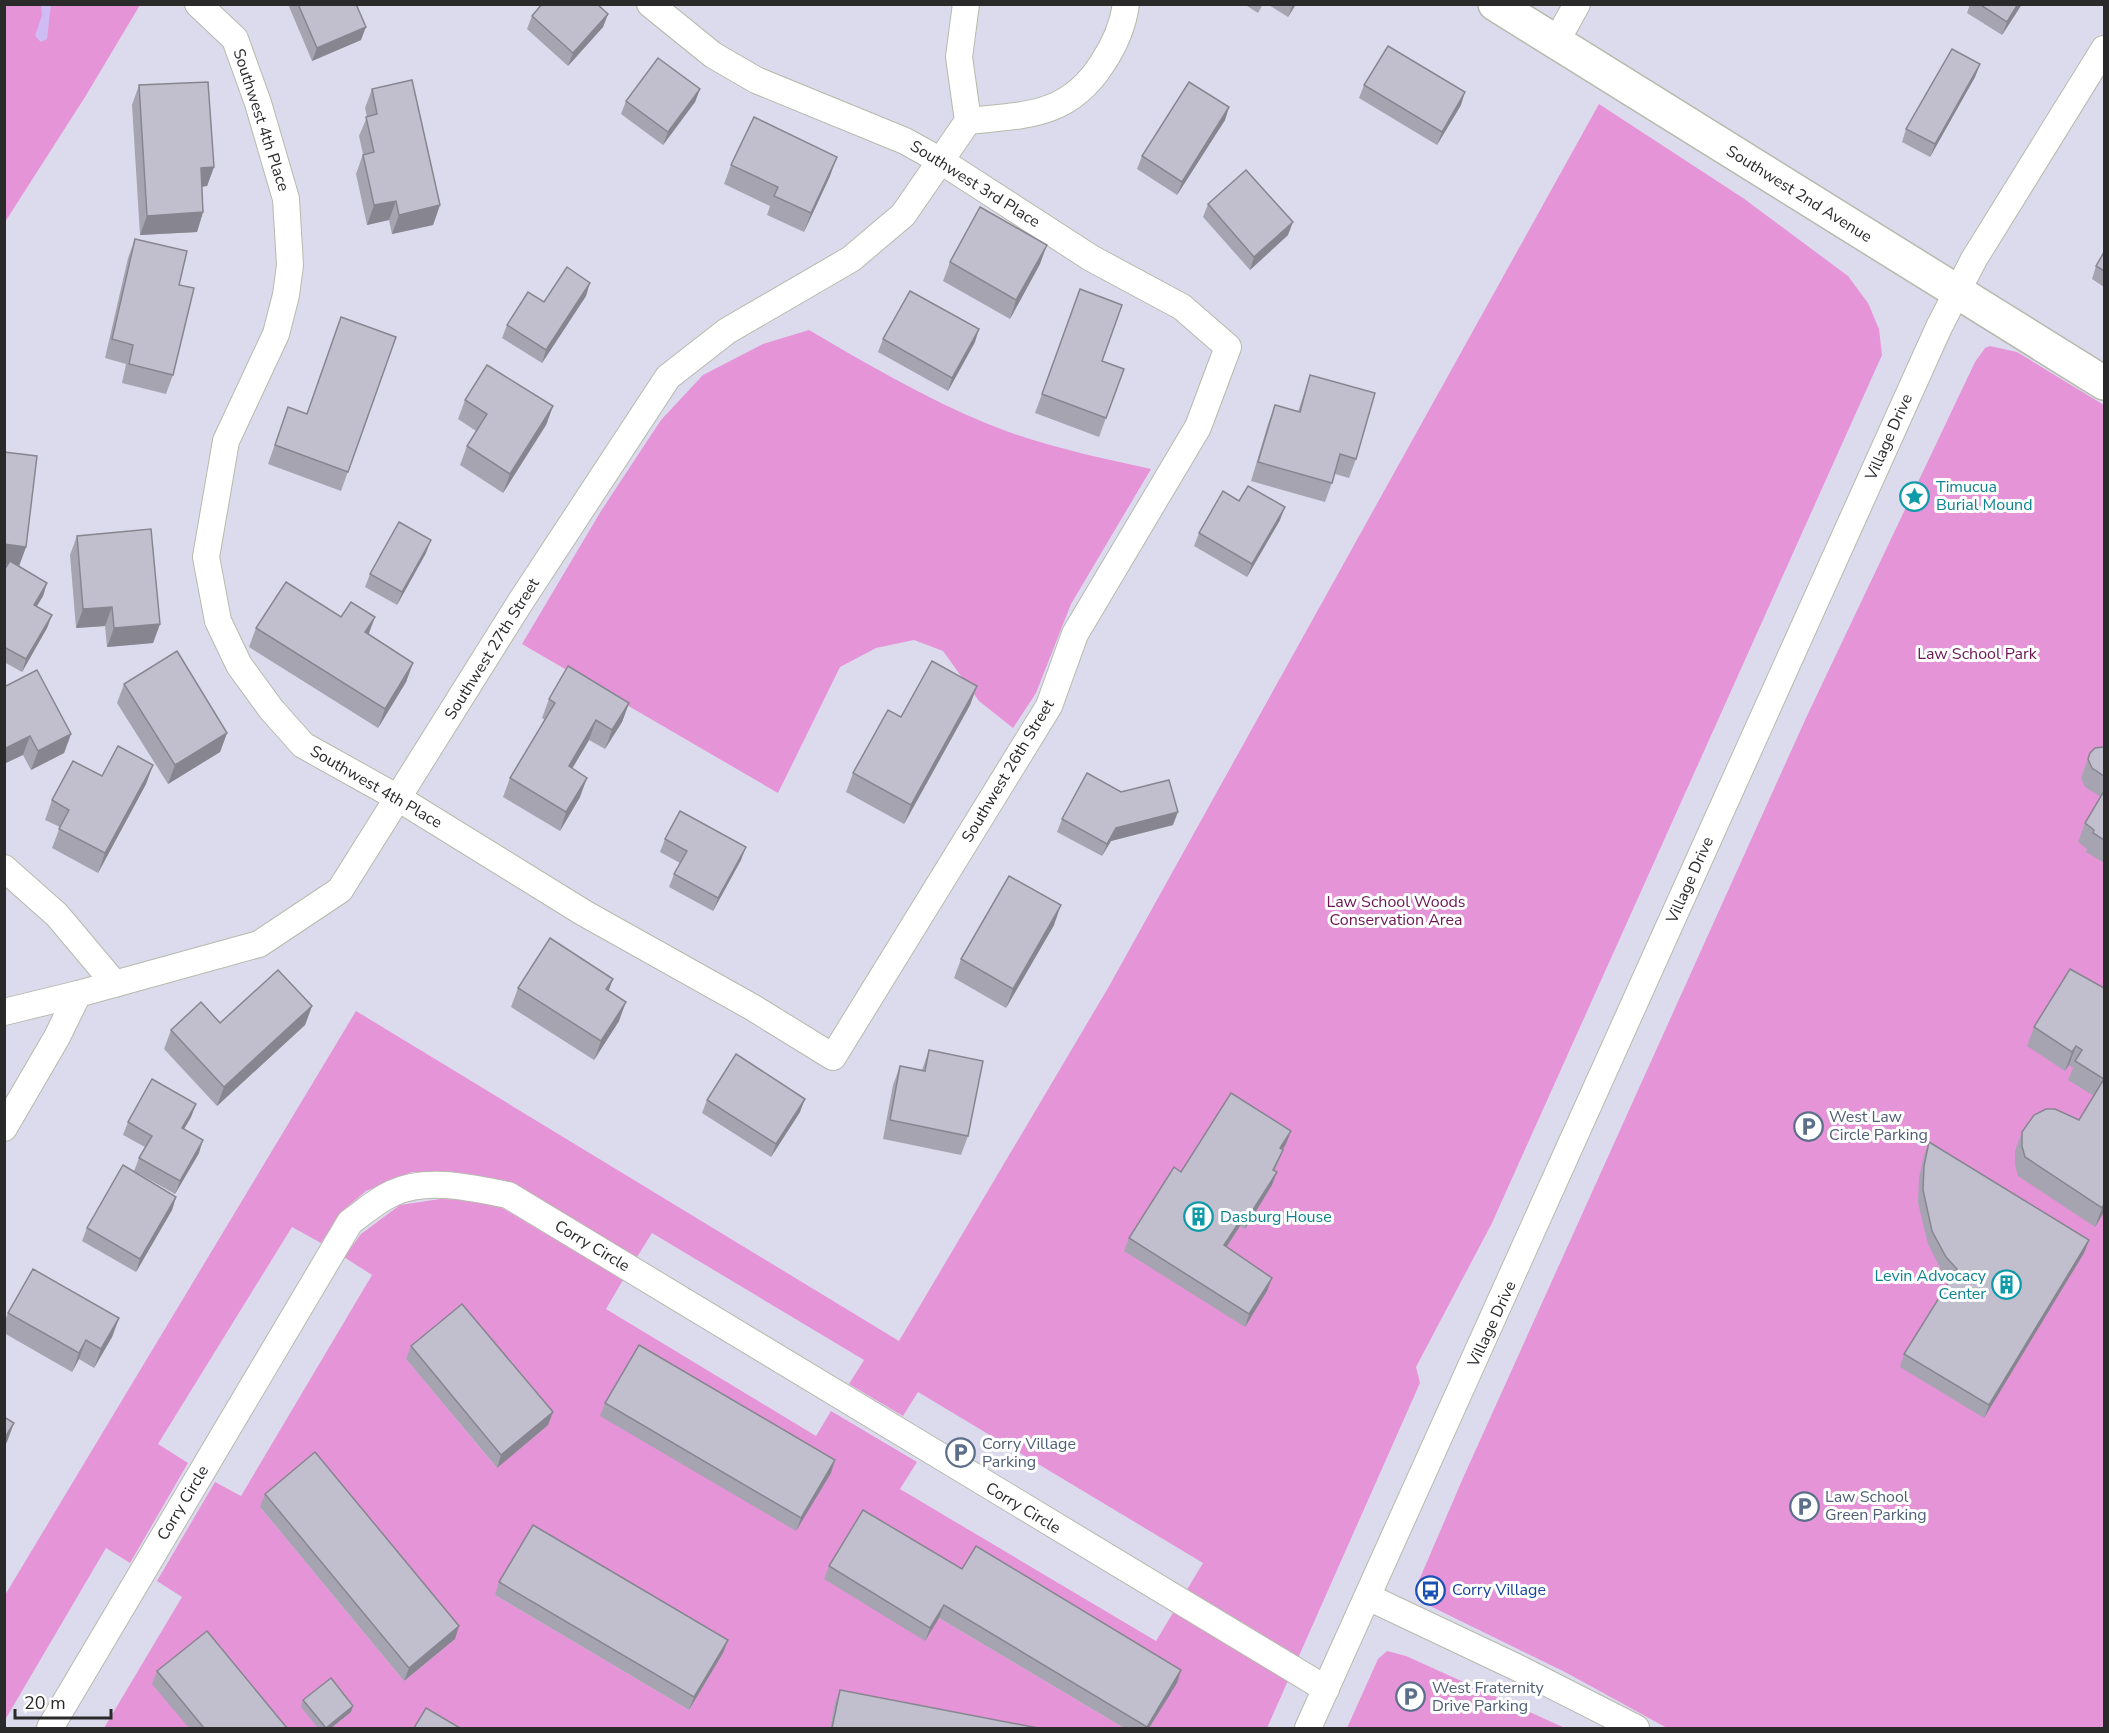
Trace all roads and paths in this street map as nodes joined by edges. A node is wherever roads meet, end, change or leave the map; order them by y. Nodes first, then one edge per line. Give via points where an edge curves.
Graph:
1 (198, 4) edge
2 (650, 4) edge
3 (966, 4) edge
4 (1126, 4) edge
5 (1495, 4) edge
6 (1577, 4) edge
7 (1556, 42) junction
8 (2104, 50) edge
9 (968, 121) junction
10 (941, 161) junction
11 (1956, 291) junction
12 (1228, 347) joint
13 (2104, 383) edge
14 (398, 798) junction
15 (4, 868) edge
16 (115, 984) junction
17 (78, 994) junction
18 (4, 1012) edge
19 (833, 1058) joint
20 (4, 1128) edge
21 (1368, 1597) junction
22 (1326, 1689) junction
23 (50, 1728) edge
24 (1308, 1728) edge
25 (1636, 1728) edge

1 - 14 street, Southwest 4th Place via 235,39 254,92 286,199 290,265 276,334 226,441 206,557 218,621 238,665 303,745
2 - 10 street, Southwest 3rd Place via 713,55 756,80 905,141
3 - 9 street via 959,57
4 - 9 street via 1111,50 1074,97 1040,112
5 - 7 main road, Southwest 2nd Avenue
6 - 7 street
7 - 11 main road, Southwest 2nd Avenue
8 - 11 street, Village Drive
9 - 10 street, Southwest 27th Street
10 - 12 street, Southwest 3rd Place via 1091,258 1182,307
10 - 14 street, Southwest 27th Street via 903,215 851,259 727,331 668,377
11 - 13 main road, Southwest 2nd Avenue
11 - 21 street, Village Drive
12 - 19 street, Southwest 26th Street via 1198,428 1075,634 1049,706
14 - 16 street, Southwest 27th Street via 340,890 259,944
14 - 19 street, Southwest 4th Place via 584,913 752,1007
15 - 16 street via 57,915
16 - 17 street, Southwest 27th Street
17 - 18 street, Southwest 27th Street
17 - 20 street
21 - 22 street, Village Drive
21 - 25 street
22 - 23 street, Corry Circle via 508,1195 474,1188 413,1186 392,1193 350,1222
22 - 24 street, Village Drive

